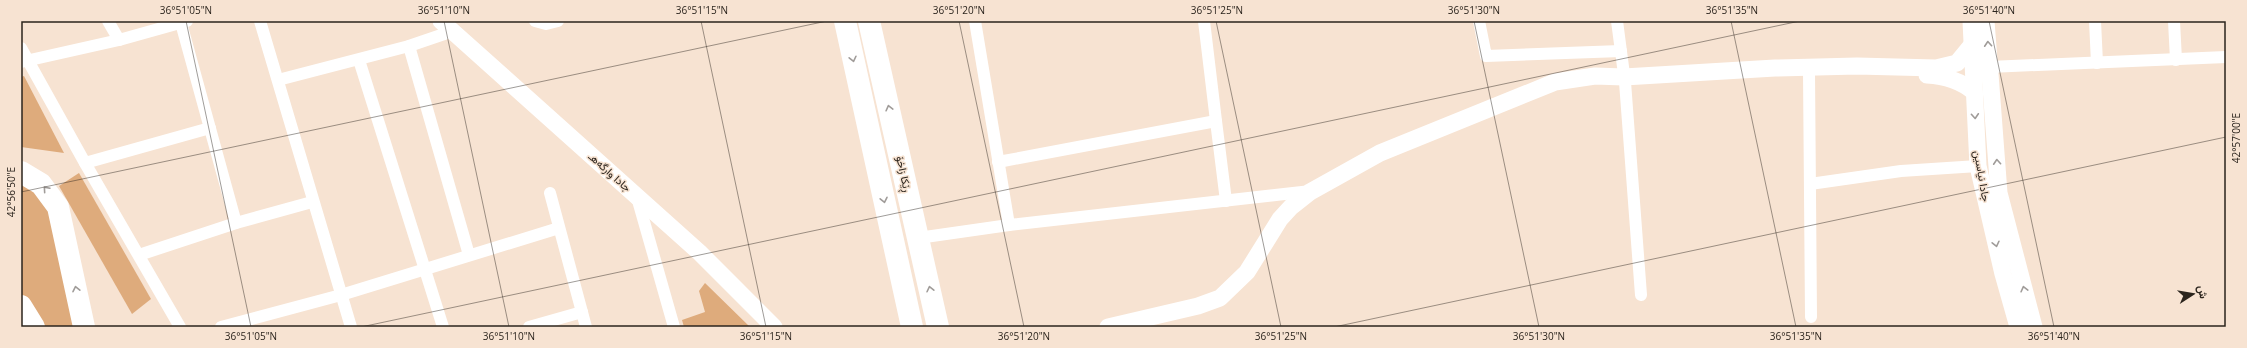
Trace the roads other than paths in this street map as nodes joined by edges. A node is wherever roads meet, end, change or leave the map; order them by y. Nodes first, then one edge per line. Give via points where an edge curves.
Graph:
1 (108, 21) edge
2 (260, 21) edge
3 (535, 21) edge
4 (558, 21) edge
5 (845, 21) edge
6 (869, 21) edge
7 (975, 21) edge
8 (1204, 21) edge
9 (1479, 21) edge
10 (1617, 21) edge
11 (1971, 21) edge
12 (1986, 21) edge
13 (2095, 21) edge
14 (2174, 21) edge
15 (185, 22) edge
16 (447, 26) edge
17 (120, 40) junction
18 (409, 46) junction
19 (1971, 46) junction
20 (21, 48) edge
21 (1621, 51) junction
22 (2226, 57) edge
23 (358, 60) junction
24 (2176, 60) junction
25 (25, 61) edge
26 (2097, 64) junction
27 (1990, 67) junction
28 (1809, 72) junction
29 (1952, 72) junction
30 (1624, 79) junction
31 (278, 80) junction
32 (1974, 92) junction
33 (1216, 121) junction
34 (210, 128) junction
35 (894, 128) junction
36 (870, 134) junction
37 (998, 162) junction
38 (85, 163) junction
39 (1978, 166) junction
40 (902, 167) junction
41 (21, 172) edge
42 (878, 173) junction
43 (1810, 184) junction
44 (1312, 191) junction
45 (550, 192) dead end
46 (637, 196) junction
47 (1226, 201) junction
48 (312, 202) junction
49 (236, 223) junction
50 (1009, 225) junction
51 (559, 228) junction
52 (918, 238) junction
53 (138, 255) junction
54 (469, 255) junction
55 (424, 268) junction
56 (341, 295) junction
57 (1641, 295) dead end
58 (21, 306) edge
59 (582, 312) junction
60 (1811, 317) dead end
61 (34, 327) edge
62 (84, 327) edge
63 (180, 327) edge
64 (221, 327) edge
65 (351, 327) edge
66 (443, 327) edge
67 (529, 327) edge
68 (586, 327) edge
69 (674, 327) edge
70 (774, 327) edge
71 (912, 327) edge
72 (938, 327) edge
73 (1108, 327) edge
74 (1139, 327) edge
75 (2018, 327) edge
76 (2034, 327) edge

1 - 17 street
2 - 31 street
3 - 4 street via 546,24
5 -> 36 highway
35 -> 6 highway, ڕێکا زاخۆ
7 - 37 street
8 - 33 street
9 - 21 street via 1486,56
10 - 21 street
11 - 19 street, جادا نیاسین
27 -> 12 street, جادا نیاسین
13 - 26 street
14 - 24 street
15 - 17 street
15 - 34 street
16 - 18 street
16 - 46 street, جادا وارگه‌هـ
17 - 25 street
18 - 23 street
18 - 54 street
19 - 29 street
19 - 32 street, جادا نیاسین
20 - 25 street
21 - 30 street
22 - 24 street
23 - 31 street
23 - 55 street
24 - 26 street
25 - 38 street
26 - 27 street
76 -> 27 street, جادا نیاسین via 1999,193
28 - 29 street via 1936,76
28 - 30 street
28 - 43 street
29 - 30 street via 1936,68 1857,66 1775,68
29 - 32 street
30 - 44 street via 1595,76 1555,82 1380,153
30 - 57 street
30 - 74 street via 1562,87 1387,158 1342,182 1298,212 1272,246 1254,277 1226,303 1205,312
31 - 48 street
32 -> 39 street, جادا نیاسین
33 - 37 street
33 - 47 street
34 - 38 street
34 - 49 street
35 - 36 highway via 891,137 882,142
35 - 40 highway, ڕێکا زاخۆ
36 - 42 highway
37 - 50 street
38 - 53 street
39 - 43 street via 1901,171
39 -> 75 street, جادا نیاسین
40 - 42 highway via 890,161 882,165
40 - 52 highway, ڕێکا زاخۆ
62 -> 41 highway via 61,216 48,191 34,178
42 -> 71 highway
43 - 60 street
44 - 47 street
44 - 73 street via 1284,215 1265,240 1248,272 1220,298 1198,306
45 - 51 street
46 - 69 street
46 - 70 street, جادا وارگه‌هـ via 699,252
47 - 50 street
48 - 49 street
48 - 56 street
49 - 53 street
50 - 52 street
51 - 54 street
51 - 59 street
72 -> 52 highway, ڕێکا زاخۆ
53 - 63 street
54 - 55 street
55 - 56 street
55 - 66 street
56 - 64 street
56 - 65 street
58 - 61 highway
59 - 67 street
59 - 68 street

